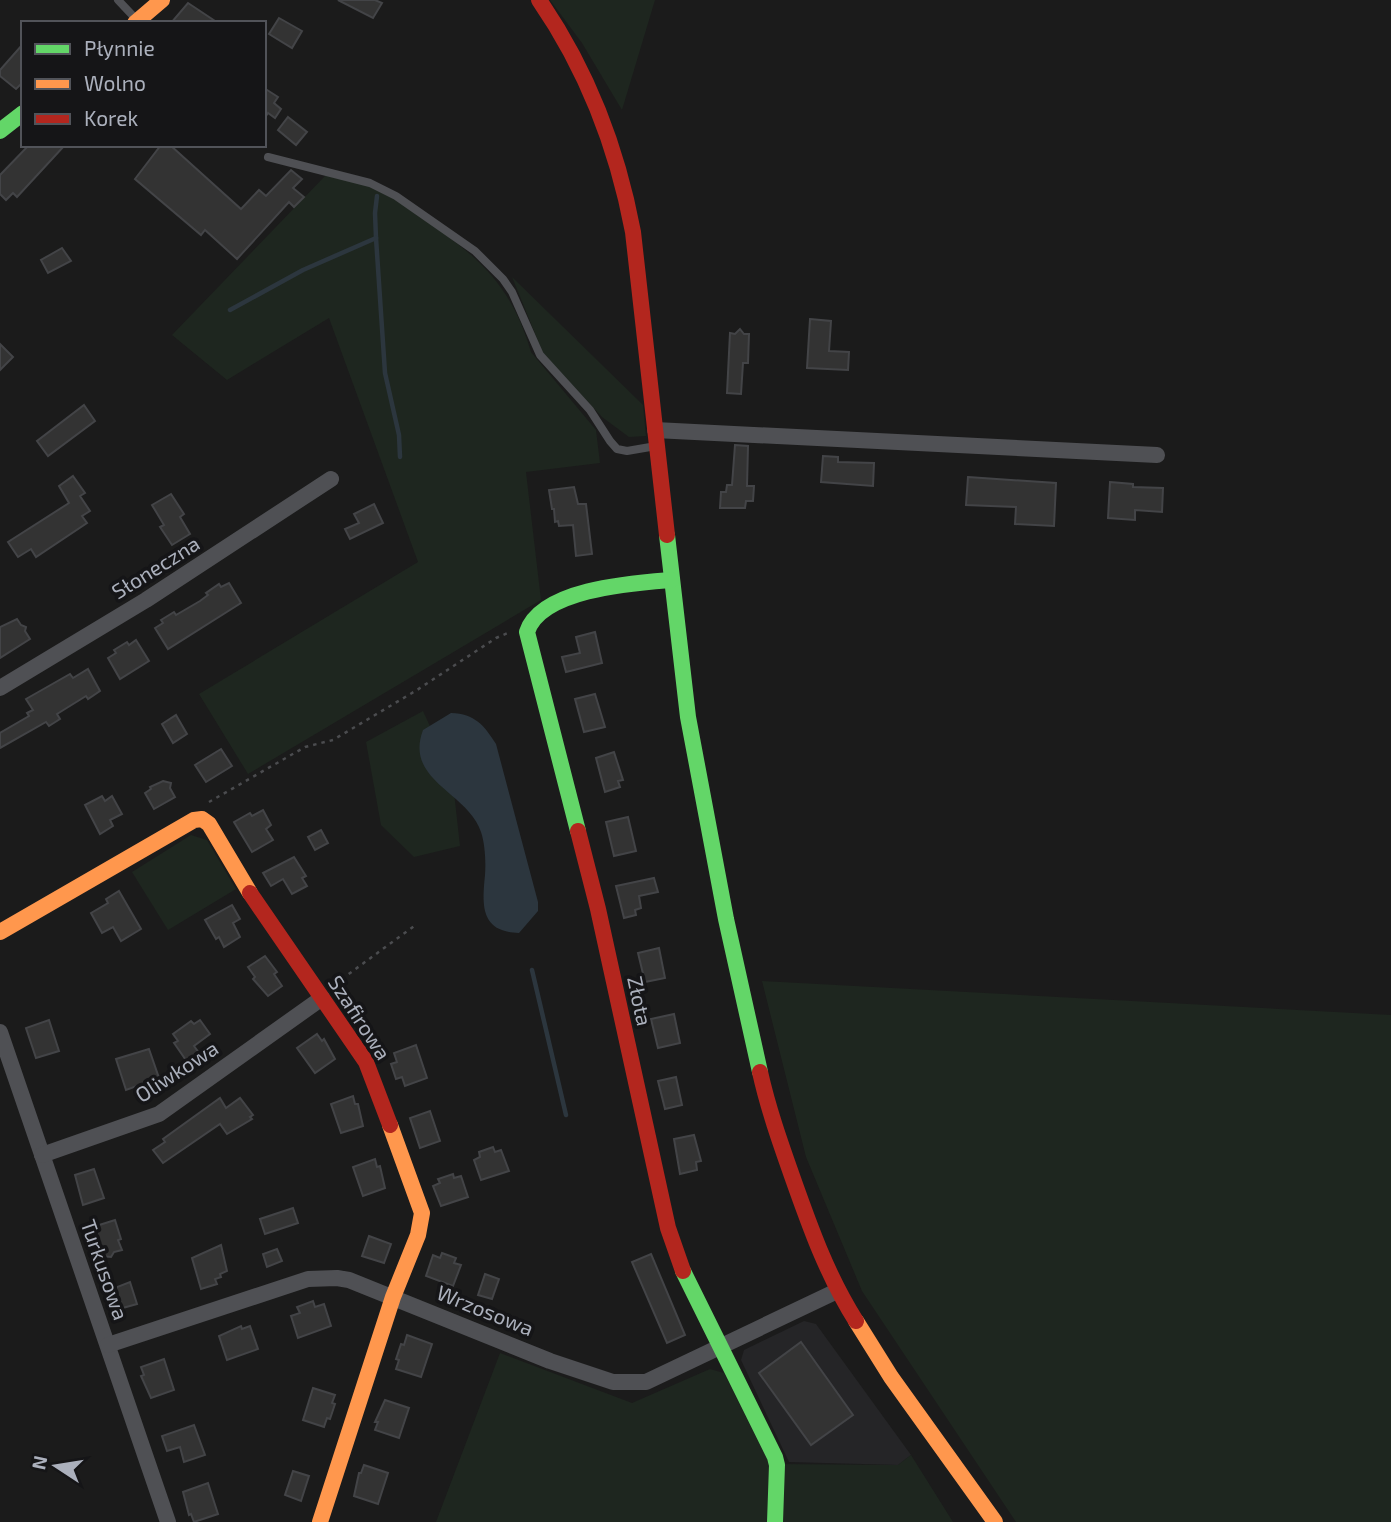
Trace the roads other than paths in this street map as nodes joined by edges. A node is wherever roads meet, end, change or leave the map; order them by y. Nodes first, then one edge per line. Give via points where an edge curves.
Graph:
1 (118, 0) edge
2 (162, 0) edge
3 (539, 0) edge
4 (136, 21) edge
5 (21, 115) edge
6 (0, 131) edge
7 (268, 157) dead end
8 (655, 438) junction
9 (1157, 455) dead end
10 (331, 480) dead end
11 (671, 580) junction
12 (0, 688) edge
13 (0, 932) edge
14 (324, 994) junction
15 (0, 1032) edge
16 (42, 1155) junction
17 (837, 1291) junction
18 (393, 1297) junction
19 (108, 1345) junction
20 (721, 1347) junction
21 (168, 1522) edge
22 (320, 1522) edge
23 (775, 1522) edge
24 (995, 1522) edge

1 - 4 lane
2 - 4 street
3 - 8 street via 585,78 618,160 633,232
5 - 6 street
7 - 8 lane via 370,183 475,251 513,292 540,355 590,410 617,449 627,451
8 - 9 street
8 - 11 street
10 - 12 street, Słoneczna
11 - 17 street via 690,729 750,1032 780,1142
11 - 20 street, Złota via 574,594 539,614 529,624 528,639 598,909 664,1215 688,1282
13 - 14 street, Szafirowa via 202,819 254,900
14 - 16 street, Oliwkowa via 159,1114
14 - 18 street, Szafirowa via 366,1062 422,1213
15 - 16 street, Turkusowa
16 - 19 street, Turkusowa
17 - 20 street, Wrzosowa
17 - 24 street via 898,1388
18 - 19 street, Wrzosowa via 349,1280 316,1278
18 - 20 street, Wrzosowa via 613,1382 646,1382
18 - 22 street, Szafirowa
19 - 21 street, Turkusowa
20 - 23 street, Złota via 775,1457

